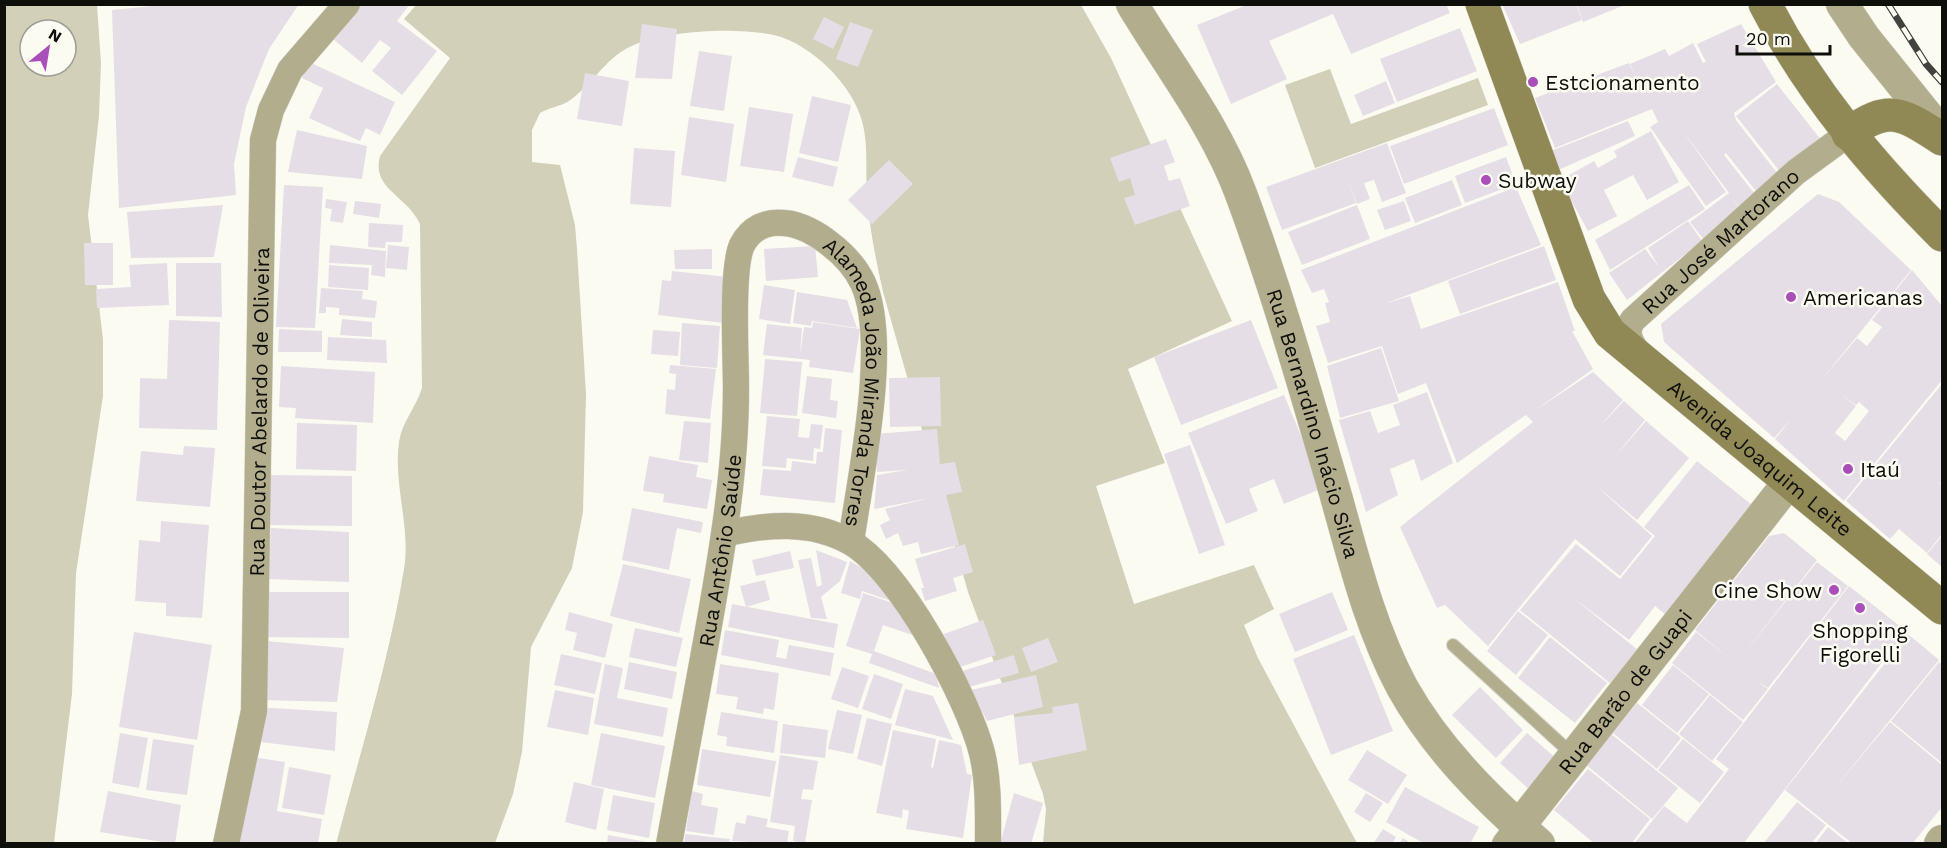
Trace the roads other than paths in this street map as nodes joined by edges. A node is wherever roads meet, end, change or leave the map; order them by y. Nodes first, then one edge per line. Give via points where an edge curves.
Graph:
1 (347, 4) edge
2 (1132, 4) edge
3 (1482, 4) edge
4 (1765, 4) edge
5 (1842, 4) edge
6 (1848, 134) junction
7 (1942, 134) edge
8 (1942, 139) edge
9 (1942, 235) edge
10 (739, 254) joint
11 (1645, 362) junction
12 (1789, 482) junction
13 (725, 534) junction
14 (851, 542) junction
15 (1942, 608) edge
16 (1453, 645) dead end
17 (1574, 756) junction
18 (1521, 838) edge
19 (226, 843) edge
20 (669, 843) edge
21 (988, 843) edge

1 - 19 street, Rua Doutor Abelardo de Oliveira via 290,70 271,110 263,140 254,711
2 - 18 street, Rua Bernardino Inácio Silva via 1214,138 1240,192 1292,344 1366,599 1388,657 1402,687 1437,738
3 - 11 main road, Avenida Joaquim Leite via 1588,299 1610,333
4 - 6 main road via 1782,37
5 - 7 street via 1871,47
6 - 8 main road via 1867,119 1888,114 1909,117
6 - 9 main road
6 - 11 street, Rua José Martorano via 1796,172 1630,323 1629,338
10 - 13 street, Rua Antônio Saúde via 736,411
10 - 14 street, Alameda João Miranda Torres via 755,229 786,223 826,240 840,252 862,283 873,338 872,392
11 - 12 main road, Avenida Joaquim Leite
12 - 15 main road, Avenida Joaquim Leite
12 - 17 street, Rua Barão de Guapi
13 - 14 street via 761,526 793,526
13 - 20 street, Rua Antônio Saúde
14 - 21 street, Alameda João Miranda Torres via 884,574 912,612 962,702 982,752 987,779
16 - 17 lane
17 - 18 street, Rua Barão de Guapi

